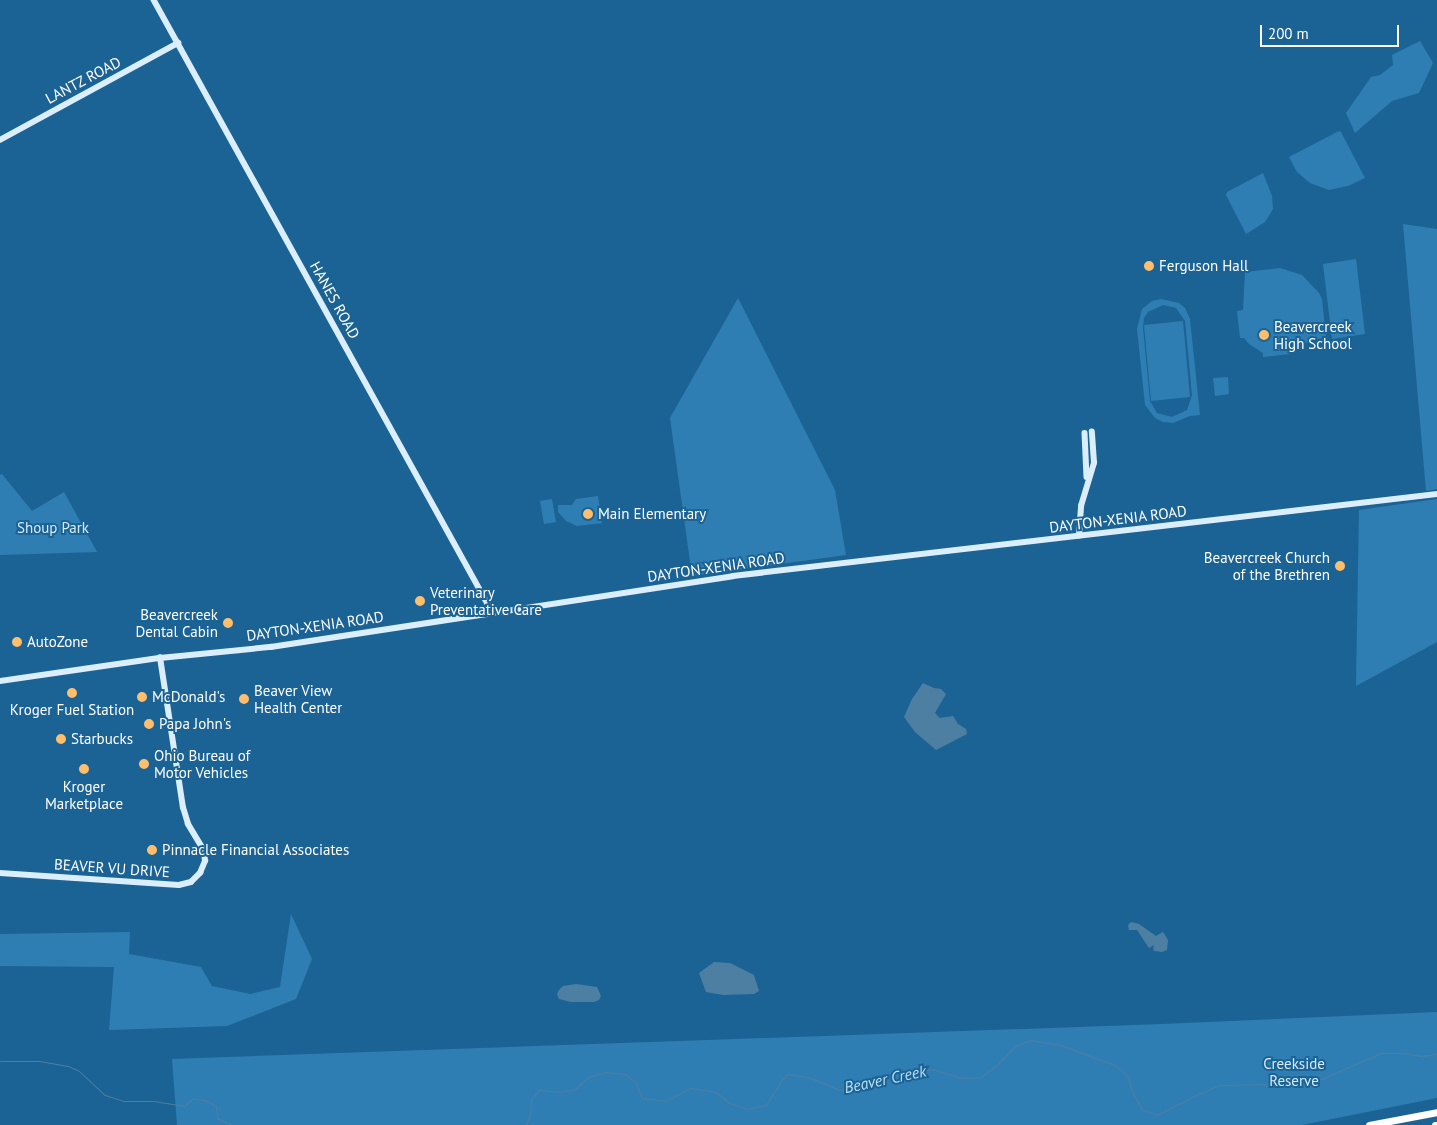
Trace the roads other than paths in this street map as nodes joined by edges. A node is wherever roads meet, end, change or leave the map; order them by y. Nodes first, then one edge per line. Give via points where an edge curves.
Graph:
1 (154, 0) edge
2 (178, 43) junction
3 (0, 140) edge
4 (1092, 432) dead end
5 (1085, 433) dead end
6 (1087, 481) junction
7 (1437, 494) edge
8 (1079, 536) junction
9 (493, 613) junction
10 (160, 658) junction
11 (0, 681) edge
12 (0, 873) edge
13 (1437, 1112) edge
14 (1370, 1125) edge

1 - 2 street, HANES ROAD
2 - 3 street, LANTZ ROAD
2 - 9 street, HANES ROAD
4 - 6 street via 1094,463
5 - 6 street
6 - 8 street
7 - 8 street, DAYTON-XENIA ROAD
8 - 9 street, DAYTON-XENIA ROAD via 734,576
9 - 10 street, DAYTON-XENIA ROAD via 271,647
10 - 11 street, DAYTON-XENIA ROAD
10 - 12 street, BEAVER VU DRIVE via 183,808 205,857 198,877 179,885
13 - 14 highway

